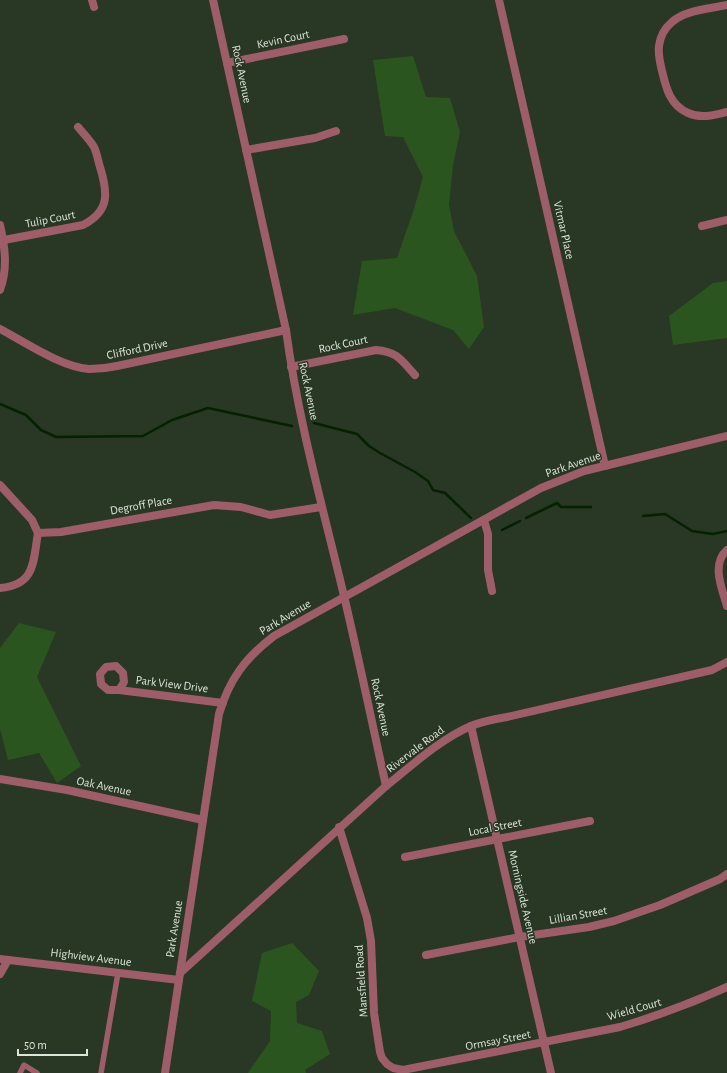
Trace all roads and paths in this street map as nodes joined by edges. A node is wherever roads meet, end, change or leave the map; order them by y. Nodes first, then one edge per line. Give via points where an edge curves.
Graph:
1 (213, 0) edge
2 (499, 0) edge
3 (727, 5) edge
4 (344, 39) dead end
5 (227, 63) junction
6 (727, 112) edge
7 (78, 128) dead end
8 (336, 131) dead end
9 (246, 150) junction
10 (727, 220) edge
11 (0, 225) edge
12 (702, 226) dead end
13 (4, 240) junction
14 (0, 290) edge
15 (0, 328) edge
16 (286, 330) junction
17 (291, 367) junction
18 (415, 375) dead end
19 (727, 436) edge
20 (605, 466) junction
21 (0, 484) edge
22 (321, 507) junction
23 (484, 520) junction
24 (38, 533) junction
25 (727, 550) edge
26 (0, 588) edge
27 (492, 591) dead end
28 (344, 597) junction
29 (727, 606) edge
30 (727, 662) edge
31 (119, 690) dead end
32 (222, 703) junction
33 (471, 726) junction
34 (0, 779) edge
35 (386, 786) junction
36 (203, 820) junction
37 (590, 821) dead end
38 (339, 827) junction
39 (497, 839) junction
40 (405, 857) dead end
41 (727, 874) edge
42 (520, 937) junction
43 (426, 954) dead end
44 (4, 959) edge
45 (118, 973) junction
46 (0, 974) edge
47 (179, 976) junction
48 (727, 987) edge
49 (544, 1043) junction
50 (456, 1060) joint
51 (20, 1073) edge
52 (37, 1073) edge
53 (101, 1073) edge
54 (165, 1073) edge
55 (551, 1073) edge

1 - 5 street, Rock Avenue
2 - 20 street, Vitmar Place
3 - 6 street via 688,13 672,22 661,37 659,56 668,94 680,109 698,116
4 - 5 street, Kevin Court
5 - 9 street, Rock Avenue
7 - 13 street, Tulip Court via 94,147 105,183 105,200 100,211 83,225
8 - 9 street via 315,138
9 - 16 street, Rock Avenue
10 - 12 street
11 - 13 street
13 - 14 street via 5,271
15 - 16 street, Clifford Drive via 61,361 88,369 117,366
16 - 17 street, Rock Avenue
17 - 18 street, Rock Court via 376,350 395,354
17 - 22 street, Rock Avenue
19 - 20 street, Park Avenue
20 - 23 street, Park Avenue via 541,488
21 - 24 street via 32,520
22 - 24 street, Degroff Place via 270,515 214,505 61,532
22 - 28 street, Rock Avenue
23 - 27 street via 488,534 488,570
23 - 28 street, Park Avenue
24 - 26 street via 32,570 28,576 14,585
25 - 29 street via 719,561 720,584
28 - 32 street, Park Avenue via 274,636 260,647 238,671
28 - 35 street, Rock Avenue
30 - 33 street, Rivervale Road via 712,670
31 - 32 street, Park View Drive
32 - 36 street, Park Avenue
33 - 35 street, Rivervale Road via 453,735
33 - 39 street, Morningside Avenue
34 - 36 street, Oak Avenue via 67,790
35 - 38 street, Rivervale Road
36 - 47 street, Park Avenue
37 - 39 street, Local Street
38 - 47 street, Rivervale Road
38 - 50 street, Mansfield Road via 367,918 371,941 374,1013 382,1058 393,1068 402,1070
39 - 40 street, Local Street
39 - 42 street, Morningside Avenue
41 - 42 street, Lillian Street via 660,905 614,921
42 - 43 street, Lillian Street
42 - 49 street, Morningside Avenue
44 - 45 street, Highview Avenue
44 - 46 street
45 - 47 street, Highview Avenue
45 - 53 lane
47 - 54 street, Park Avenue
48 - 49 street, Wield Court via 651,1018
49 - 50 street, Ormsay Street
49 - 55 street, Morningside Avenue
51 - 52 lane via 24,1065

